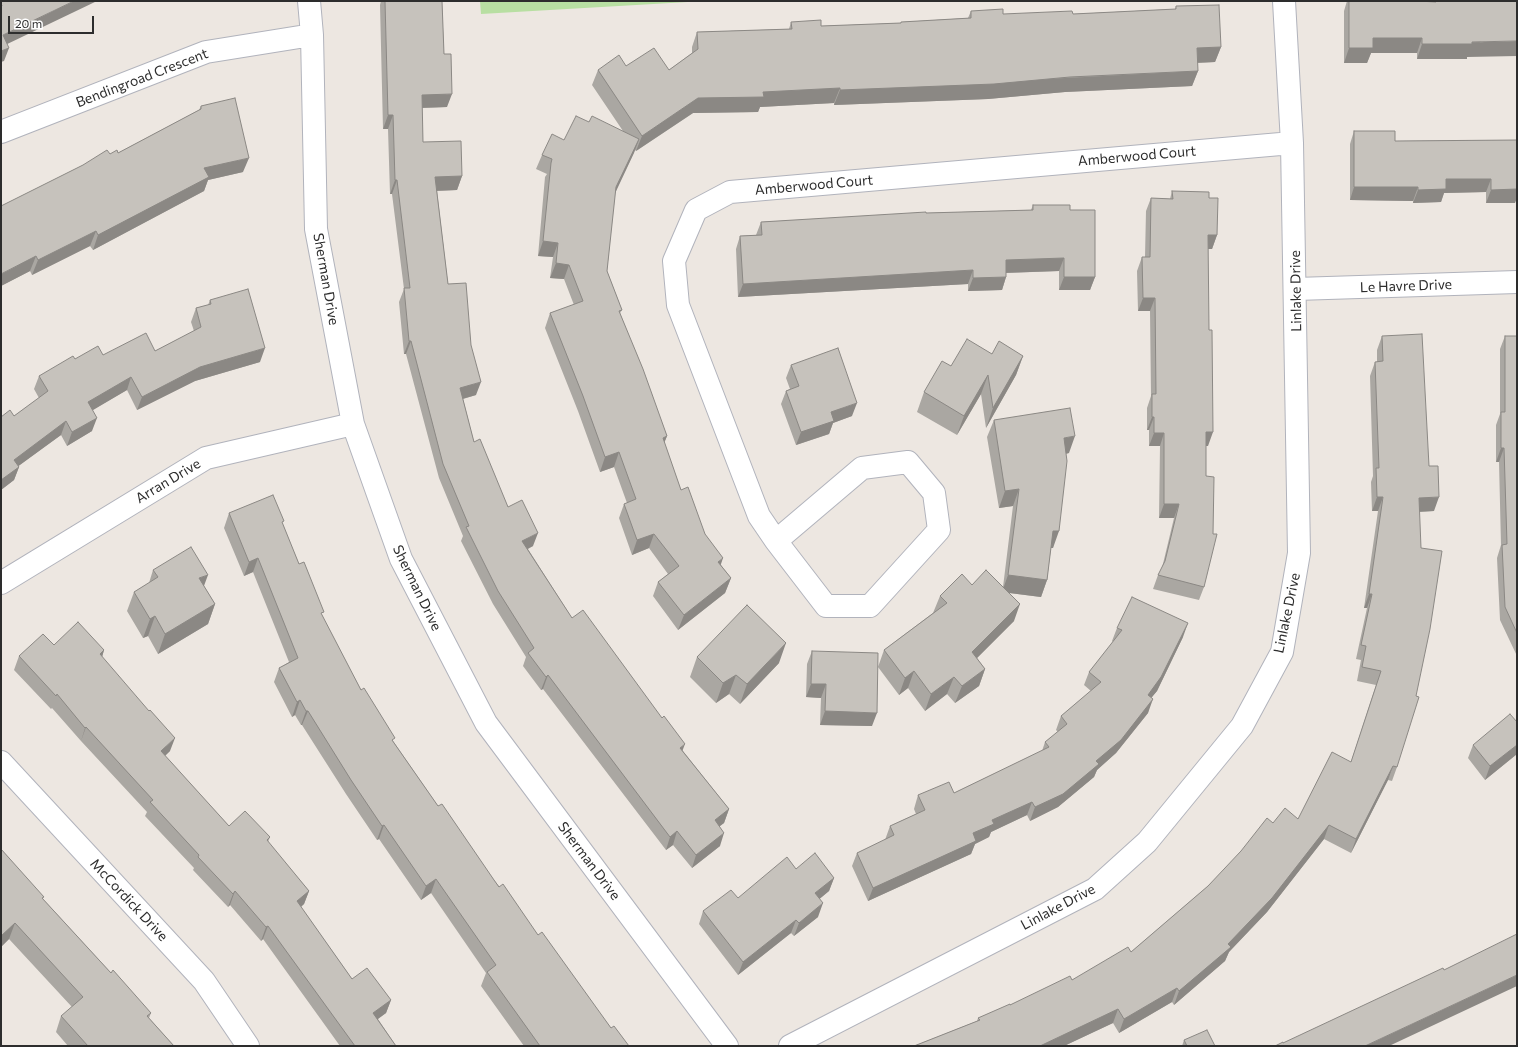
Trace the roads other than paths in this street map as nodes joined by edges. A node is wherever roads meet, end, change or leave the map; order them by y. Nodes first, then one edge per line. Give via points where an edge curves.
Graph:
1 (309, 1) edge
2 (1284, 1) edge
3 (312, 35) junction
4 (1, 132) edge
5 (1292, 143) junction
6 (1517, 282) edge
7 (1296, 290) junction
8 (353, 424) junction
9 (776, 541) junction
10 (1, 583) edge
11 (1, 762) edge
12 (248, 1046) edge
13 (727, 1046) edge
14 (790, 1046) edge

1 - 3 street, Sherman Drive
2 - 5 street, Linlake Drive
3 - 4 street, Bendingroad Crescent via 206,52
3 - 8 street, Sherman Drive via 316,229
5 - 7 street, Linlake Drive
5 - 9 street, Amberwood Court via 730,192 696,210 674,261 678,305 759,516
6 - 7 street, Le Havre Drive
7 - 14 street, Linlake Drive via 1299,553 1282,652 1242,726 1147,842 1095,889
8 - 10 street, Arran Drive via 206,458
8 - 13 street, Sherman Drive via 400,559 486,723
9 - 9 street, Amberwood Court via 862,468 908,462 934,493 939,530 870,606 826,606
11 - 12 street, McCordick Drive via 204,981

